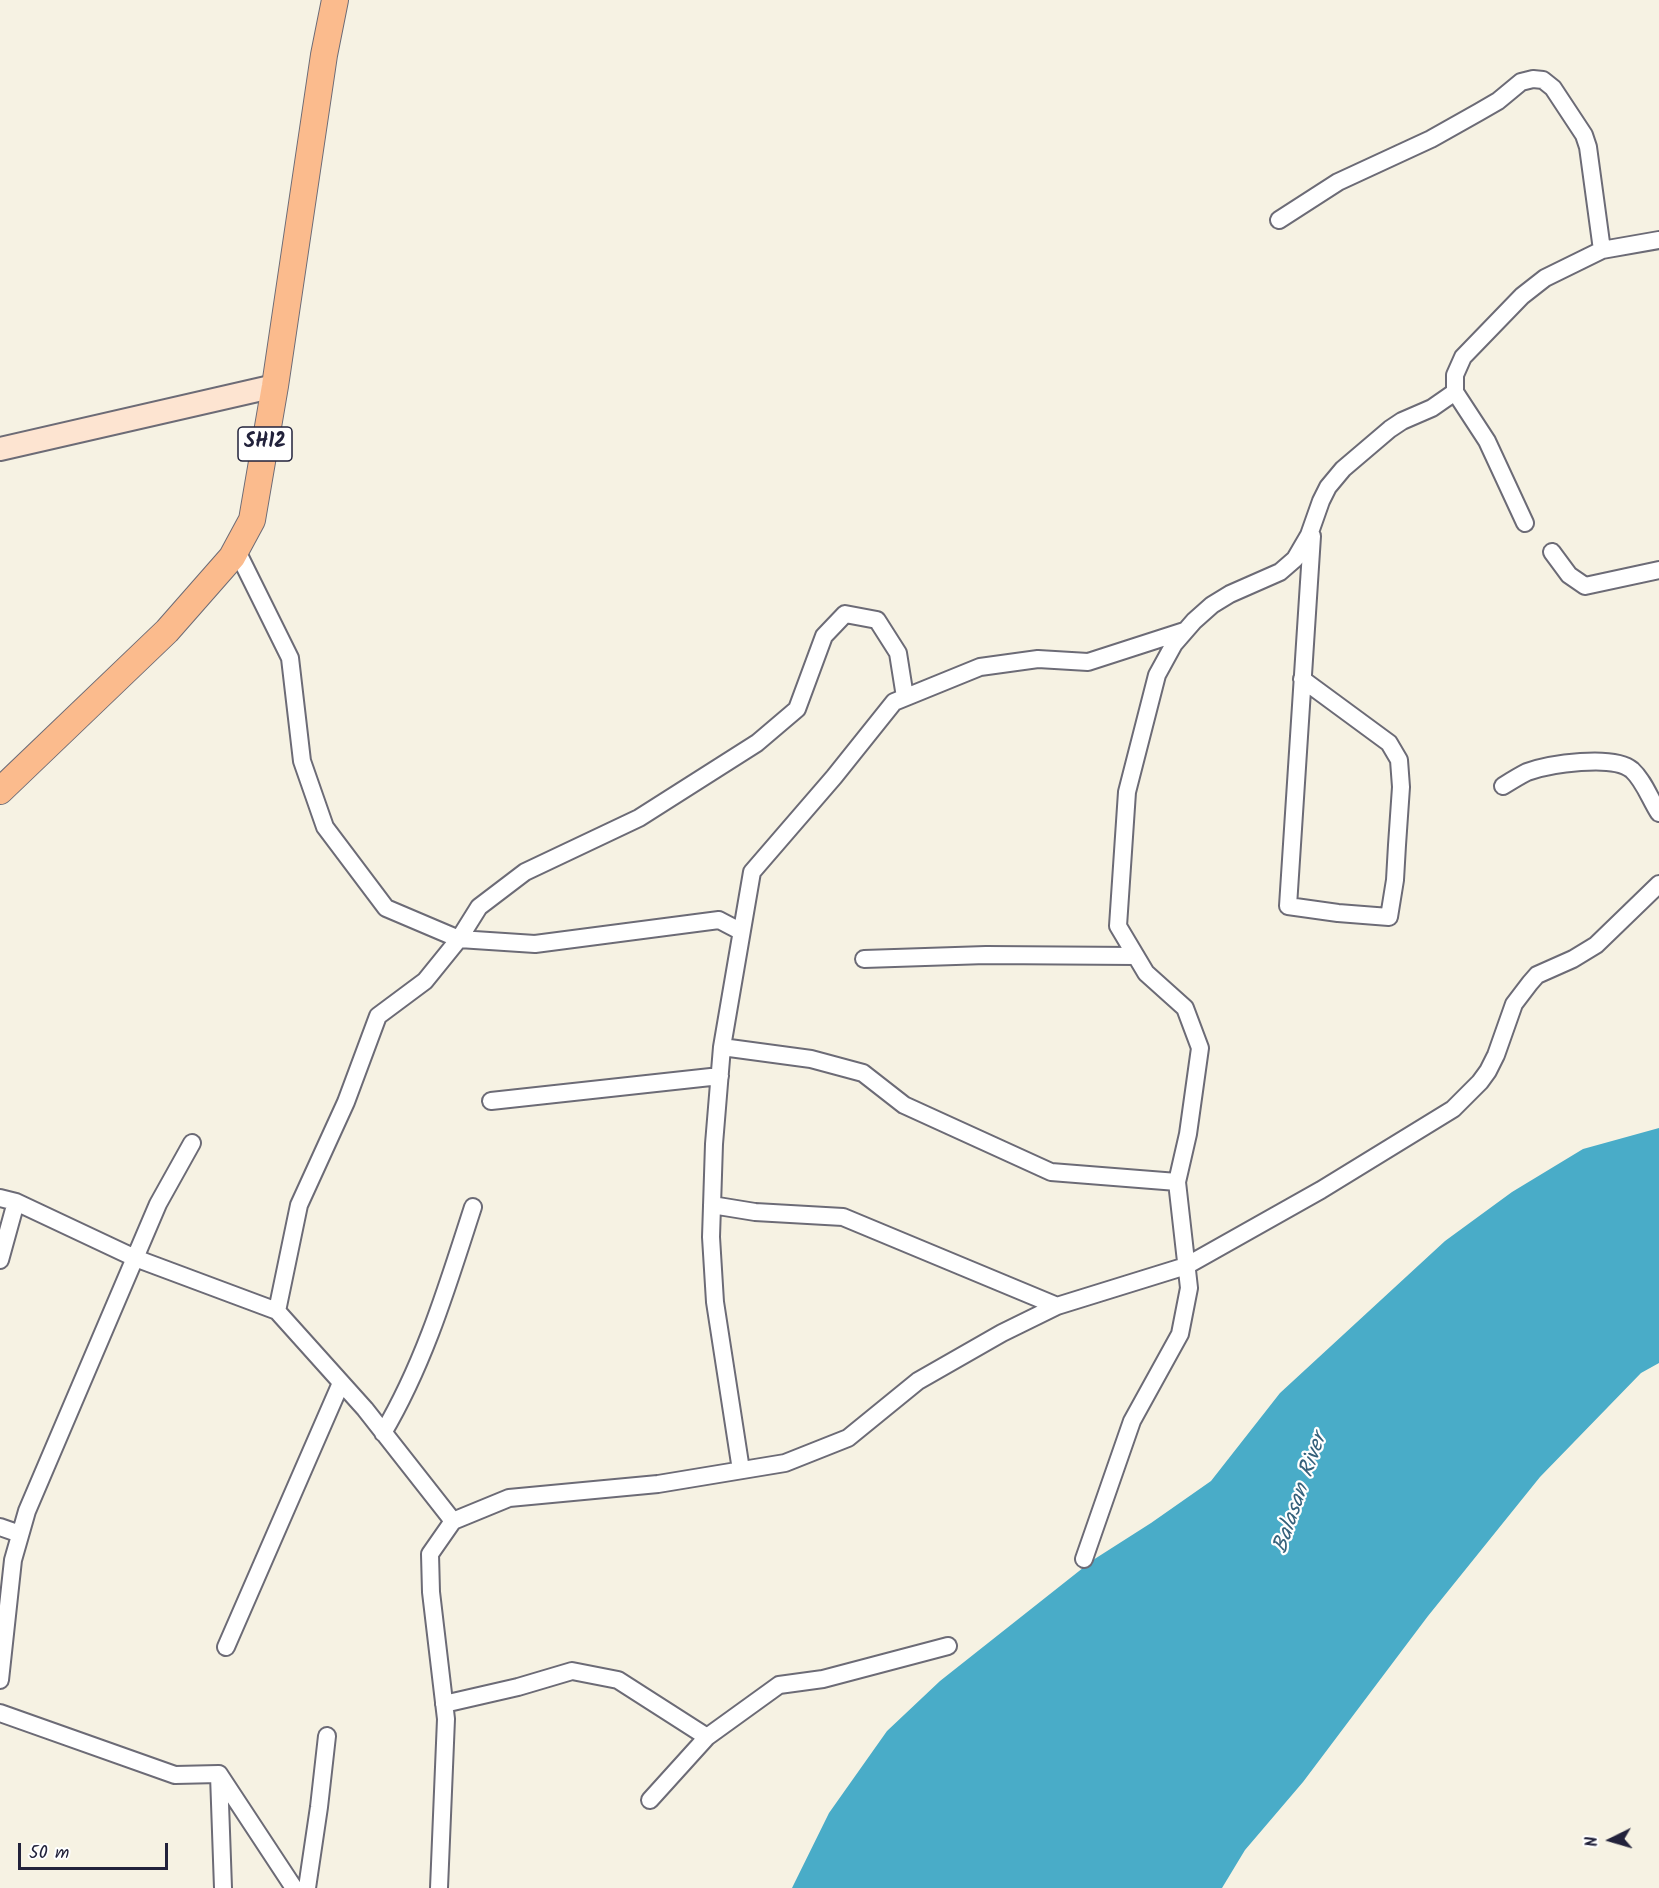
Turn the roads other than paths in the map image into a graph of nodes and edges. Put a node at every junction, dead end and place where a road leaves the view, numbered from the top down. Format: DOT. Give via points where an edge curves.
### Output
graph roads {
  1 [pos="335,0"];
  2 [pos="1279,220"];
  3 [pos="1659,240"];
  4 [pos="1602,250"];
  5 [pos="275,386"];
  6 [pos="1455,392"];
  7 [pos="0,449"];
  8 [pos="1525,523"];
  9 [pos="1313,526"];
  10 [pos="236,549"];
  11 [pos="1552,552"];
  12 [pos="1659,570"];
  13 [pos="1185,631"];
  14 [pos="1302,679"];
  15 [pos="905,697"];
  16 [pos="1503,786"];
  17 [pos="0,791"];
  18 [pos="1659,813"];
  19 [pos="1659,884"];
  20 [pos="740,931"];
  21 [pos="459,939"];
  22 [pos="1136,956"];
  23 [pos="864,959"];
  24 [pos="722,1047"];
  25 [pos="720,1076"];
  26 [pos="491,1101"];
  27 [pos="192,1143"];
  28 [pos="1177,1182"];
  29 [pos="8,1200"];
  30 [pos="712,1205"];
  31 [pos="474,1207"];
  32 [pos="135,1258"];
  33 [pos="0,1260"];
  34 [pos="1186,1266"];
  35 [pos="1057,1306"];
  36 [pos="277,1311"];
  37 [pos="341,1383"];
  38 [pos="383,1433"];
  39 [pos="741,1470"];
  40 [pos="453,1521"];
  41 [pos="0,1527"];
  42 [pos="20,1534"];
  43 [pos="1084,1559"];
  44 [pos="948,1646"];
  45 [pos="226,1647"];
  46 [pos="0,1680"];
  47 [pos="444,1704"];
  48 [pos="0,1713"];
  49 [pos="327,1736"];
  50 [pos="707,1737"];
  51 [pos="219,1774"];
  52 [pos="651,1800"];
  53 [pos="223,1888"];
  54 [pos="294,1888"];
  55 [pos="307,1888"];
  56 [pos="439,1888"];
  1 -- 5 [label="main road, SH12"];
  2 -- 4 [label="street" via="1329,187 1479,112 1521,82 1537,79 1548,82 1586,141"];
  3 -- 4 [label="street"];
  4 -- 6 [label="street" via="1545,278 1522,296 1463,357 1455,375"];
  5 -- 7 [label="street"];
  5 -- 10 [label="main road, SH12" via="252,519"];
  6 -- 8 [label="street" via="1487,441"];
  6 -- 9 [label="street" via="1402,421 1356,457 1329,487"];
  9 -- 13 [label="street" via="1302,549 1280,572 1218,601"];
  9 -- 14 [label="street"];
  10 -- 17 [label="main road, SH12" via="167,631"];
  10 -- 21 [label="street" via="290,657 302,761 326,827 386,908"];
  11 -- 12 [label="street" via="1569,575 1585,586"];
  13 -- 15 [label="street" via="1088,662 1038,659 980,667"];
  13 -- 22 [label="street" via="1157,675 1127,792 1118,926"];
  14 -- 14 [label="street" via="1389,743 1399,760 1401,787 1389,916 1288,906"];
  15 -- 20 [label="street" via="894,702 752,872"];
  15 -- 21 [label="street" via="898,653 877,620 846,614 824,636 797,709 757,743 639,818 525,872 479,907"];
  16 -- 18 [label="street" via="1546,767 1614,763 1630,769 1640,779"];
  19 -- 34 [label="street" via="1596,945 1530,982 1514,1004 1488,1071 1453,1109"];
  20 -- 21 [label="street" via="719,920 535,944"];
  20 -- 24 [label="street"];
  21 -- 36 [label="street" via="425,981 378,1016 346,1102 299,1205"];
  22 -- 23 [label="street"];
  22 -- 28 [label="street" via="1146,973 1185,1008 1200,1048"];
  24 -- 25 [label="street"];
  24 -- 28 [label="street" via="811,1059 863,1073 904,1105 1051,1172"];
  25 -- 26 [label="street"];
  25 -- 30 [label="street"];
  27 -- 32 [label="street" via="158,1204"];
  28 -- 34 [label="street"];
  29 -- 32 [label="street"];
  29 -- 33 [label="street"];
  30 -- 35 [label="street" via="755,1212 843,1217"];
  30 -- 39 [label="street" via="715,1302"];
  31 -- 38 [label="street" via="434,1326 403,1399"];
  32 -- 36 [label="street"];
  32 -- 42 [label="street"];
  34 -- 35 [label="street"];
  34 -- 43 [label="street" via="1189,1288 1180,1334 1132,1421"];
  35 -- 39 [label="street" via="918,1381 848,1438 785,1463"];
  36 -- 37 [label="street"];
  37 -- 38 [label="street"];
  37 -- 45 [label="street"];
  38 -- 40 [label="street"];
  39 -- 40 [label="street" via="658,1484 509,1498"];
  40 -- 47 [label="street" via="430,1554"];
  41 -- 42 [label="street"];
  42 -- 46 [label="street" via="13,1560"];
  44 -- 50 [label="street" via="823,1679 779,1685"];
  47 -- 50 [label="street" via="572,1671 618,1680"];
  47 -- 56 [label="street"];
  48 -- 51 [label="street" via="176,1775"];
  49 -- 55 [label="street"];
  50 -- 52 [label="street"];
  51 -- 53 [label="street"];
  51 -- 54 [label="street"];
}
